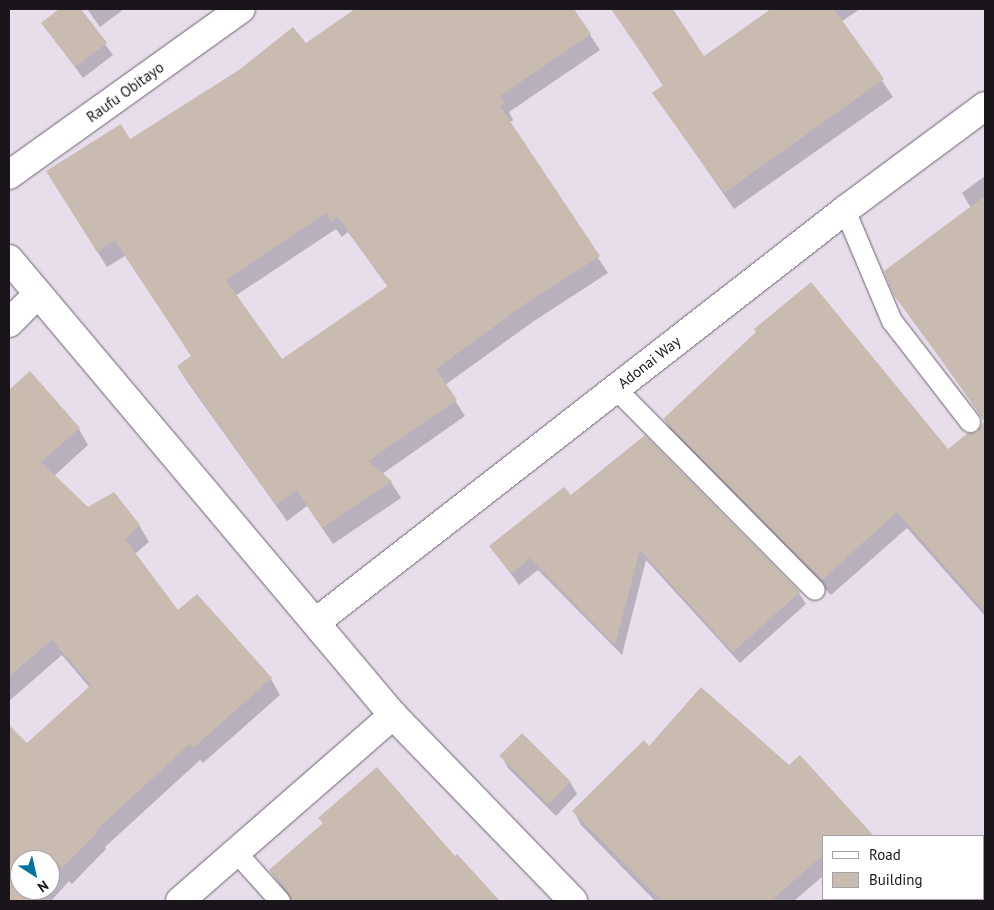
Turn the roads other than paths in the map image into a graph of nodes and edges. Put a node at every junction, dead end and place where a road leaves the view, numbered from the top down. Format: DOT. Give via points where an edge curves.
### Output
graph roads {
  1 [pos="241,9"];
  2 [pos="985,106"];
  3 [pos="9,175"];
  4 [pos="845,210"];
  5 [pos="9,259"];
  6 [pos="37,295"];
  7 [pos="9,323"];
  8 [pos="615,388"];
  9 [pos="970,422"];
  10 [pos="815,590"];
  11 [pos="316,622"];
  12 [pos="393,715"];
  13 [pos="236,852"];
  14 [pos="180,901"];
  15 [pos="280,901"];
  16 [pos="573,901"];
  1 -- 3 [label="street, Raufu Obitayo"];
  2 -- 4 [label="street, Adonai Way"];
  4 -- 8 [label="street, Adonai Way"];
  4 -- 9 [label="lane" via="892,321"];
  5 -- 6 [label="street"];
  6 -- 7 [label="street"];
  6 -- 11 [label="street"];
  8 -- 10 [label="lane"];
  8 -- 11 [label="street, Adonai Way"];
  11 -- 12 [label="street"];
  12 -- 13 [label="street"];
  12 -- 16 [label="street"];
  13 -- 14 [label="street"];
  13 -- 15 [label="lane"];
}
